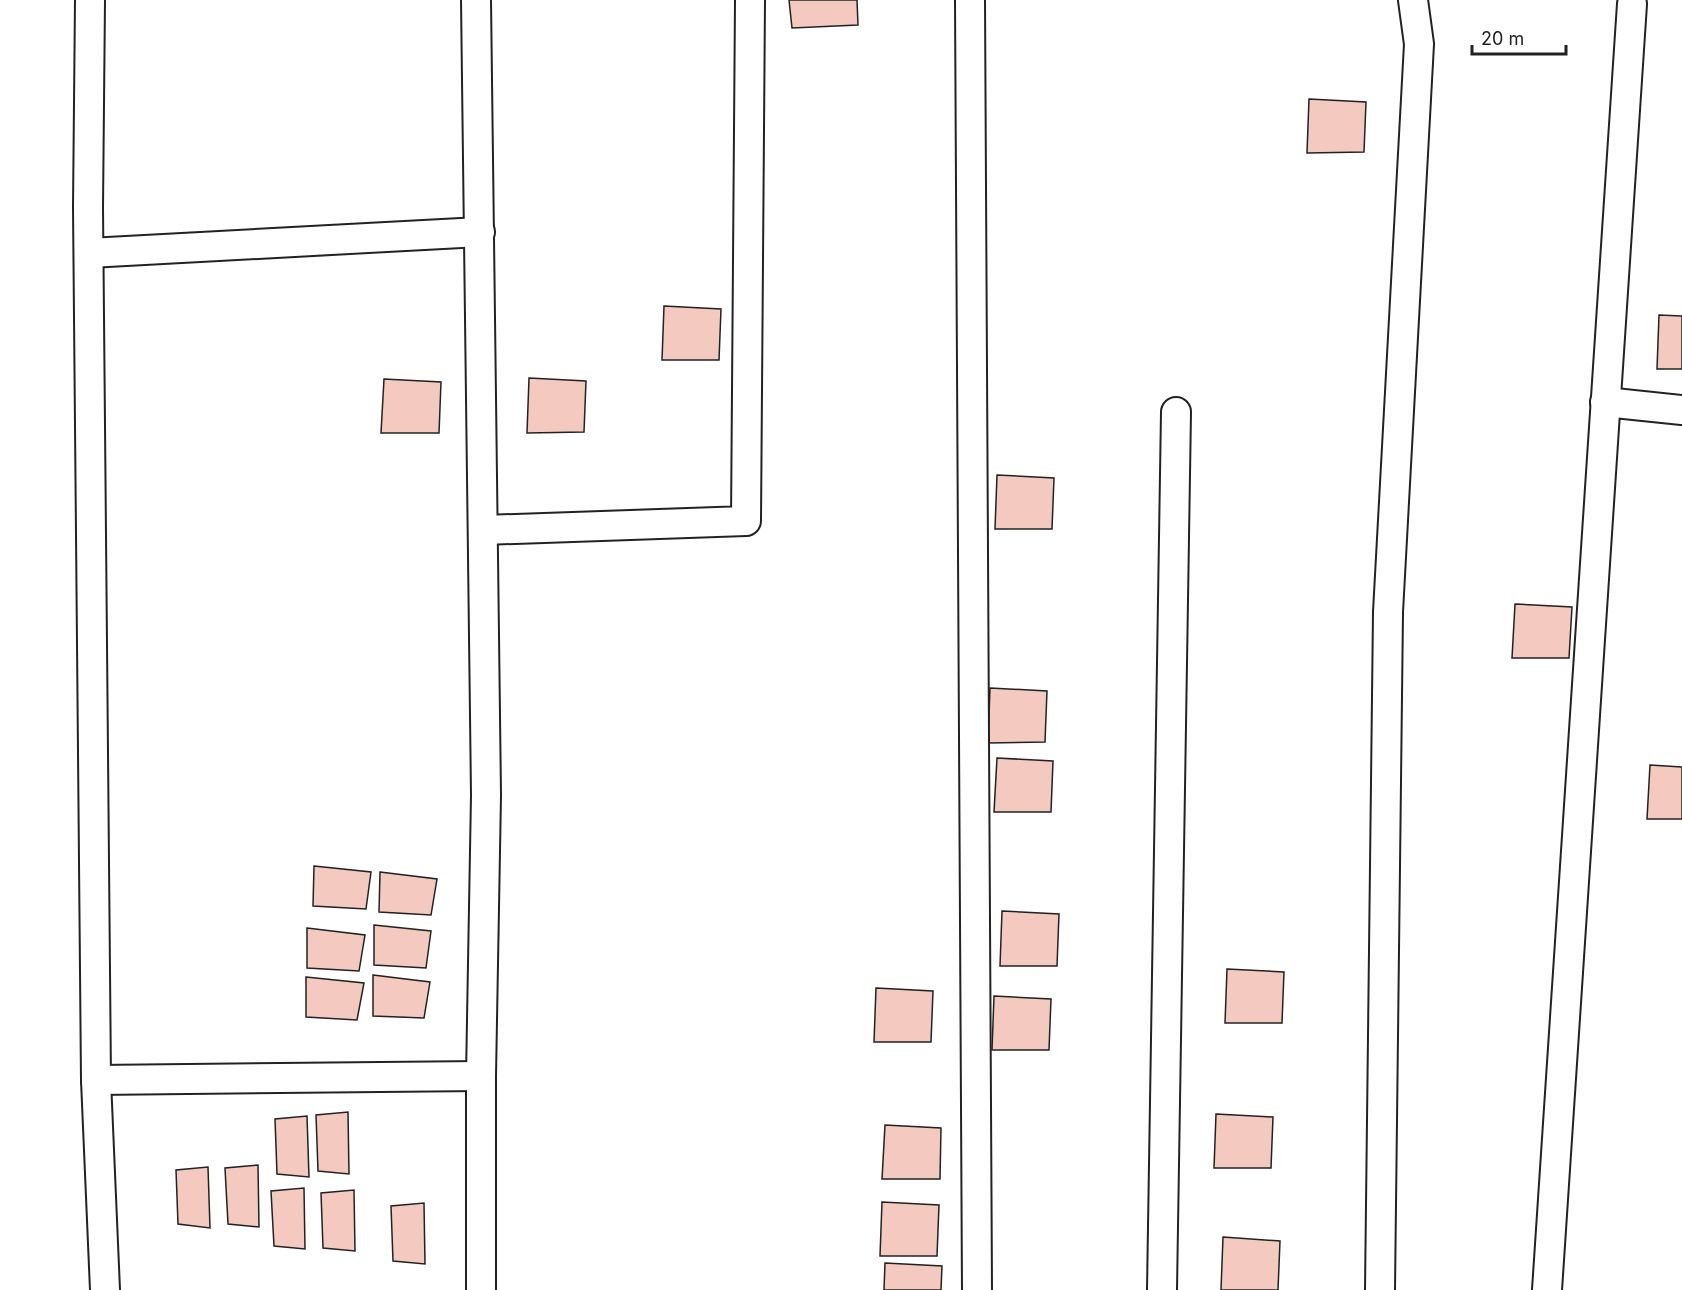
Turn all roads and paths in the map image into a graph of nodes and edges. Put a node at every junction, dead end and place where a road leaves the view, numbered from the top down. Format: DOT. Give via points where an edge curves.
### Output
graph roads {
  1 [pos="90,0"];
  2 [pos="476,0"];
  3 [pos="750,0"];
  4 [pos="970,0"];
  5 [pos="1413,0"];
  6 [pos="1632,4"];
  7 [pos="480,232"];
  8 [pos="89,253"];
  9 [pos="1605,402"];
  10 [pos="1682,410"];
  11 [pos="1176,412"];
  12 [pos="484,530"];
  13 [pos="481,1076"];
  14 [pos="96,1080"];
  15 [pos="105,1290"];
  16 [pos="481,1290"];
  17 [pos="977,1290"];
  18 [pos="1162,1290"];
  19 [pos="1380,1290"];
  20 [pos="1547,1290"];
  1 -- 8 [label="street"];
  2 -- 7 [label="street"];
  3 -- 12 [label="street" via="746,521"];
  4 -- 17 [label="street"];
  5 -- 19 [label="street" via="1419,44 1388,612"];
  6 -- 9 [label="street"];
  7 -- 8 [label="street"];
  7 -- 12 [label="street"];
  8 -- 14 [label="street"];
  9 -- 10 [label="street"];
  9 -- 20 [label="street"];
  11 -- 18 [label="street"];
  12 -- 13 [label="street" via="486,795"];
  13 -- 14 [label="street"];
  13 -- 16 [label="street"];
  14 -- 15 [label="street"];
}
